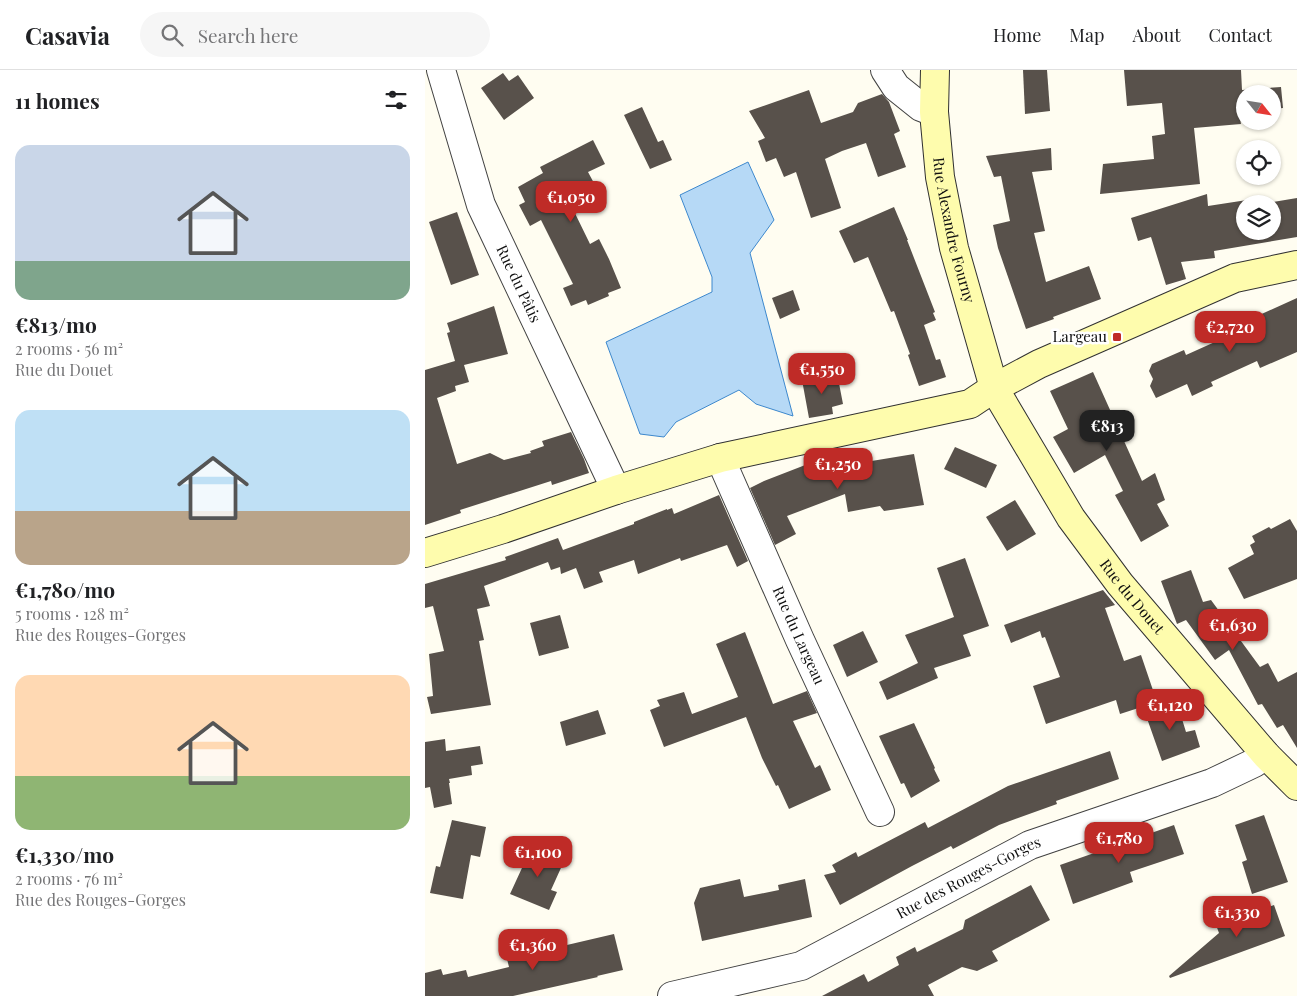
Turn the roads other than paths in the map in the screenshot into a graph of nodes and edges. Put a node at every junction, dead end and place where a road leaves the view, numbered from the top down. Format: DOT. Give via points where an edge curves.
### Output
graph roads {
  1 [pos="441,70"];
  2 [pos="885,70"];
  3 [pos="935,70"];
  4 [pos="934,112"];
  5 [pos="1297,265"];
  6 [pos="994,388"];
  7 [pos="720,458"];
  8 [pos="616,490"];
  9 [pos="425,553"];
  10 [pos="1266,755"];
  11 [pos="1297,786"];
  12 [pos="879,812"];
  13 [pos="672,996"];
  1 -- 8 [label="street, Rue du Pâtis" via="481,205"];
  2 -- 4 [label="street" via="896,87 921,107"];
  3 -- 4 [label="street, Rue Alexandre Fourny"];
  4 -- 6 [label="street, Rue Alexandre Fourny" via="940,177 954,248"];
  5 -- 6 [label="street" via="1235,278 1039,364"];
  6 -- 7 [label="street" via="970,404"];
  6 -- 10 [label="street, Rue du Douet" via="1071,518 1120,584"];
  7 -- 8 [label="street"];
  7 -- 12 [label="street, Rue du Largeau"];
  8 -- 9 [label="street"];
  10 -- 11 [label="street, Rue du Douet"];
  10 -- 13 [label="street, Rue des Rouges-Gorges" via="1212,783 1030,846 801,966"];
}
